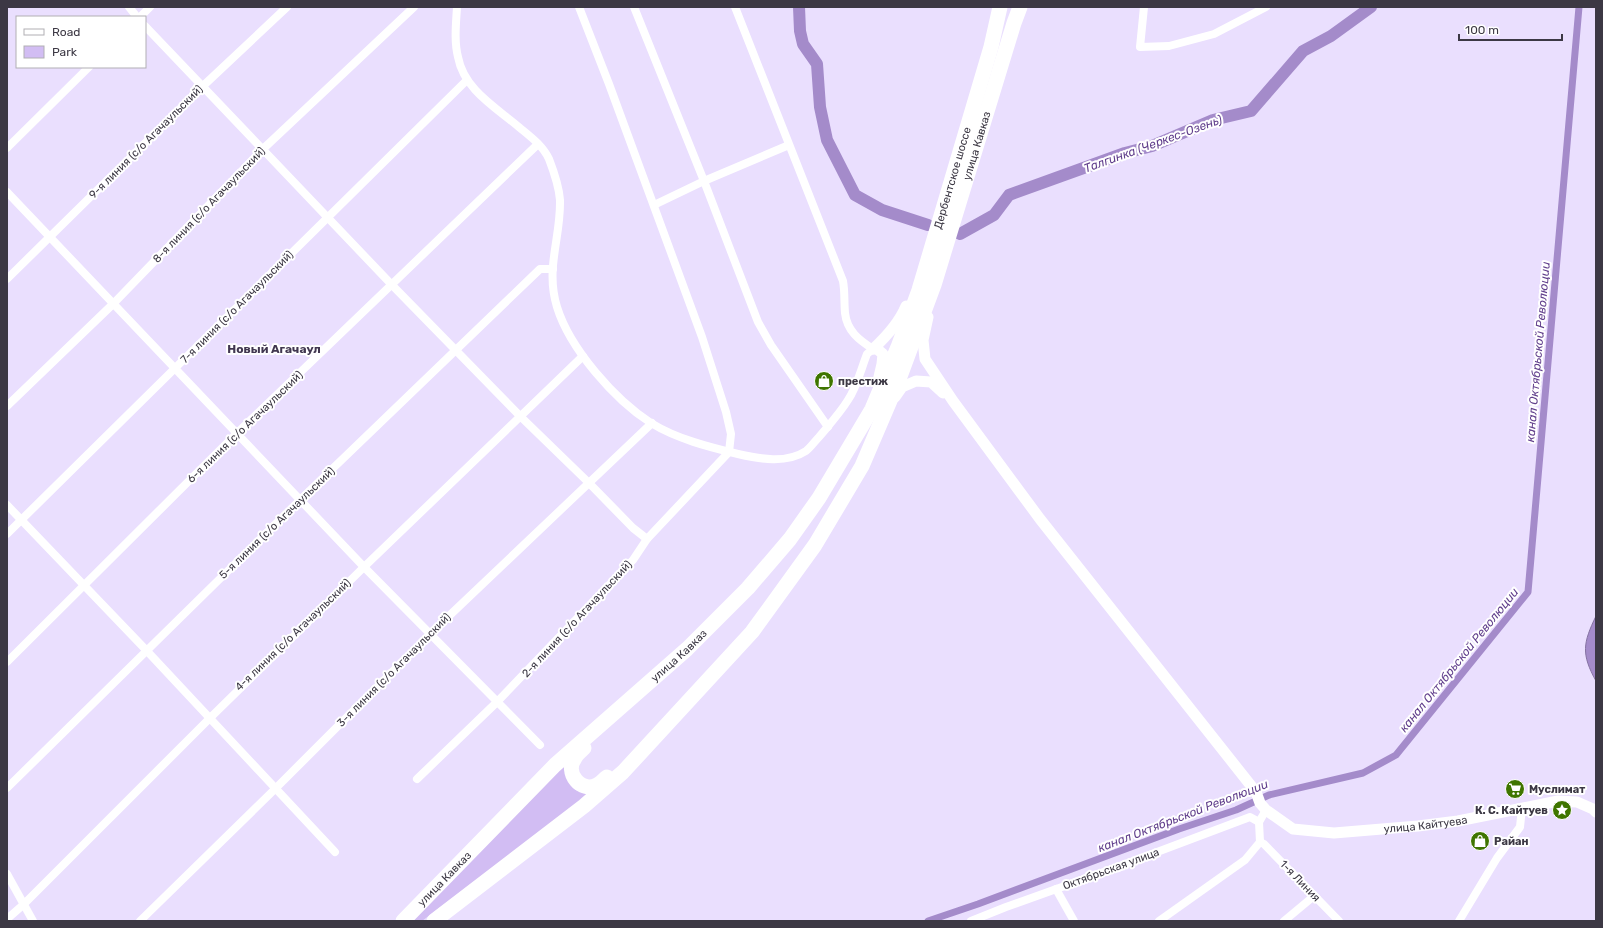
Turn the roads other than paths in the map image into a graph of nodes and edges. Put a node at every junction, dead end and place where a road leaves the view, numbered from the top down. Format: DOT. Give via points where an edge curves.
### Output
graph roads {
  1 [pos="129,7"];
  2 [pos="150,7"];
  3 [pos="287,7"];
  4 [pos="414,7"];
  5 [pos="457,7"];
  6 [pos="578,7"];
  7 [pos="634,7"];
  8 [pos="736,7"];
  9 [pos="1000,7"];
  10 [pos="1020,7"];
  11 [pos="1144,7"];
  12 [pos="1266,7"];
  13 [pos="137,16"];
  14 [pos="139,16"];
  15 [pos="146,27"];
  16 [pos="88,68"];
  17 [pos="467,80"];
  18 [pos="203,86"];
  19 [pos="538,144"];
  20 [pos="789,145"];
  21 [pos="7,148"];
  22 [pos="263,149"];
  23 [pos="704,181"];
  24 [pos="7,192"];
  25 [pos="654,205"];
  26 [pos="327,218"];
  27 [pos="50,237"];
  28 [pos="928,259"];
  29 [pos="553,269"];
  30 [pos="7,279"];
  31 [pos="934,285"];
  32 [pos="392,286"];
  33 [pos="113,304"];
  34 [pos="898,347"];
  35 [pos="873,349"];
  36 [pos="457,350"];
  37 [pos="583,356"];
  38 [pos="174,368"];
  39 [pos="953,401"];
  40 [pos="7,406"];
  41 [pos="878,412"];
  42 [pos="521,417"];
  43 [pos="652,423"];
  44 [pos="828,427"];
  45 [pos="238,433"];
  46 [pos="729,452"];
  47 [pos="590,483"];
  48 [pos="300,500"];
  49 [pos="7,504"];
  50 [pos="22,520"];
  51 [pos="7,534"];
  52 [pos="647,539"];
  53 [pos="364,567"];
  54 [pos="84,585"];
  55 [pos="430,634"];
  56 [pos="147,651"];
  57 [pos="7,662"];
  58 [pos="640,690"];
  59 [pos="497,702"];
  60 [pos="210,718"];
  61 [pos="666,727"];
  62 [pos="540,745"];
  63 [pos="417,778"];
  64 [pos="7,788"];
  65 [pos="276,788"];
  66 [pos="1260,802"];
  67 [pos="1522,808"];
  68 [pos="1596,812"];
  69 [pos="1259,822"];
  70 [pos="1260,842"];
  71 [pos="335,852"];
  72 [pos="7,874"];
  73 [pos="1056,889"];
  74 [pos="1314,896"];
  75 [pos="23,905"];
  76 [pos="7,919"];
  77 [pos="33,921"];
  78 [pos="140,921"];
  79 [pos="403,921"];
  80 [pos="434,921"];
  81 [pos="971,921"];
  82 [pos="1074,921"];
  83 [pos="1159,921"];
  84 [pos="1284,921"];
  85 [pos="1339,921"];
  86 [pos="1459,921"];
  1 -- 13 [label="street"];
  2 -- 14 [label="street"];
  3 -- 18 [label="street, 9-я линия (с/о Агачаульский)"];
  4 -- 22 [label="street, 8-я линия (с/о Агачаульский)"];
  5 -- 17 [label="street" via="458,58"];
  6 -- 25 [label="street"];
  7 -- 23 [label="street"];
  8 -- 20 [label="street"];
  9 -- 28 [label="highway, Дербентское шоссе" via="991,47"];
  10 -- 31 [label="highway, улица Кавказ"];
  11 -- 12 [label="street" via="1140,46 1170,46 1214,34"];
  15 -- 18 [label="street"];
  16 -- 21 [label="street"];
  17 -- 19 [label="street" via="480,95"];
  17 -- 26 [label="street, 7-я линия (с/о Агачаульский)"];
  18 -- 22 [label="street"];
  18 -- 27 [label="street, 9-я линия (с/о Агачаульский)"];
  19 -- 29 [label="street" via="548,157 556,178 560,200"];
  19 -- 32 [label="street, 6-я линия (с/о Агачаульский)"];
  20 -- 23 [label="street"];
  20 -- 35 [label="street" via="843,281 847,322 859,340"];
  22 -- 26 [label="street"];
  22 -- 33 [label="street, 8-я линия (с/о Агачаульский)"];
  23 -- 25 [label="street"];
  23 -- 44 [label="street" via="758,322"];
  24 -- 27 [label="street"];
  25 -- 46 [label="street" via="702,336 726,412 731,434"];
  26 -- 32 [label="street"];
  26 -- 38 [label="street, 7-я линия (с/о Агачаульский)"];
  27 -- 30 [label="street, 9-я линия (с/о Агачаульский)"];
  27 -- 33 [label="street"];
  28 -- 34 [label="highway, Дербентское шоссе"];
  28 -- 35 [label="main road" via="897,324"];
  29 -- 36 [label="street, 5-я линия (с/о Агачаульский)" via="540,269"];
  29 -- 37 [label="street" via="552,285 558,308 568,333"];
  31 -- 39 [label="main road" via="923,340 925,359"];
  31 -- 41 [label="highway, улица Кавказ" via="898,382"];
  32 -- 36 [label="street"];
  32 -- 45 [label="street, 6-я линия (с/о Агачаульский)"];
  33 -- 38 [label="street"];
  33 -- 40 [label="street, 8-я линия (с/о Агачаульский)"];
  34 -- 41 [label="highway, улица Кавказ"];
  35 -- 41 [label="main road" via="883,354 876,386"];
  35 -- 44 [label="street" via="867,354 849,399"];
  36 -- 42 [label="street"];
  36 -- 48 [label="street, 5-я линия (с/о Агачаульский)"];
  37 -- 42 [label="street, 4-я линия (с/о Агачаульский)"];
  37 -- 43 [label="street" via="625,403"];
  38 -- 45 [label="street"];
  38 -- 50 [label="street, 7-я линия (с/о Агачаульский)"];
  39 -- 41 [label="main road" via="931,382 916,381 902,388"];
  39 -- 66 [label="main road, улица Кайтуева" via="1044,525"];
  41 -- 58 [label="highway, улица Кавказ" via="790,539 748,588 687,649"];
  41 -- 61 [label="highway" via="862,466 815,545 752,632"];
  42 -- 47 [label="street"];
  42 -- 53 [label="street, 4-я линия (с/о Агачаульский)"];
  43 -- 46 [label="street" via="680,437"];
  43 -- 47 [label="street, 3-я линия (с/о Агачаульский)"];
  44 -- 46 [label="street" via="807,450 791,458 774,460"];
  45 -- 48 [label="street"];
  45 -- 54 [label="street, 6-я линия (с/о Агачаульский)"];
  46 -- 52 [label="street, 2-я линия (с/о Агачаульский)"];
  47 -- 52 [label="street"];
  47 -- 55 [label="street, 3-я линия (с/о Агачаульский)"];
  48 -- 53 [label="street"];
  48 -- 56 [label="street, 5-я линия (с/о Агачаульский)"];
  49 -- 50 [label="street"];
  50 -- 51 [label="street, 7-я линия (с/о Агачаульский)"];
  50 -- 54 [label="street"];
  52 -- 59 [label="street, 2-я линия (с/о Агачаульский)" via="633,560"];
  53 -- 55 [label="street"];
  53 -- 60 [label="street, 4-я линия (с/о Агачаульский)"];
  54 -- 56 [label="street"];
  54 -- 57 [label="street, 6-я линия (с/о Агачаульский)"];
  55 -- 59 [label="street"];
  55 -- 65 [label="street, 3-я линия (с/о Агачаульский)"];
  56 -- 60 [label="street"];
  56 -- 64 [label="street, 5-я линия (с/о Агачаульский)"];
  58 -- 61 [label="highway" via="574,758 571,767 576,781 586,786 598,785"];
  58 -- 79 [label="highway, улица Кавказ" via="555,765"];
  59 -- 62 [label="street"];
  59 -- 63 [label="street, 2-я линия (с/о Агачаульский)"];
  60 -- 65 [label="street"];
  60 -- 75 [label="street, 4-я линия (с/о Агачаульский)"];
  61 -- 80 [label="highway" via="623,772 584,806"];
  65 -- 71 [label="street"];
  65 -- 78 [label="street, 3-я линия (с/о Агачаульский)"];
  66 -- 67 [label="main road, улица Кайтуева" via="1293,829 1334,833 1458,821"];
  66 -- 69 [label="street"];
  67 -- 68 [label="main road, улица Кайтуева" via="1558,800 1577,802"];
  67 -- 86 [label="street" via="1520,827 1493,864"];
  69 -- 70 [label="street"];
  69 -- 73 [label="street, Октябрьская улица" via="1250,817"];
  70 -- 74 [label="street, 1-я Линия"];
  70 -- 83 [label="street" via="1245,860"];
  72 -- 75 [label="street"];
  73 -- 81 [label="street, Октябрьская улица"];
  73 -- 82 [label="street"];
  74 -- 84 [label="street"];
  74 -- 85 [label="street, 1-я Линия"];
  75 -- 76 [label="street, 4-я линия (с/о Агачаульский)"];
  75 -- 77 [label="street"];
}
